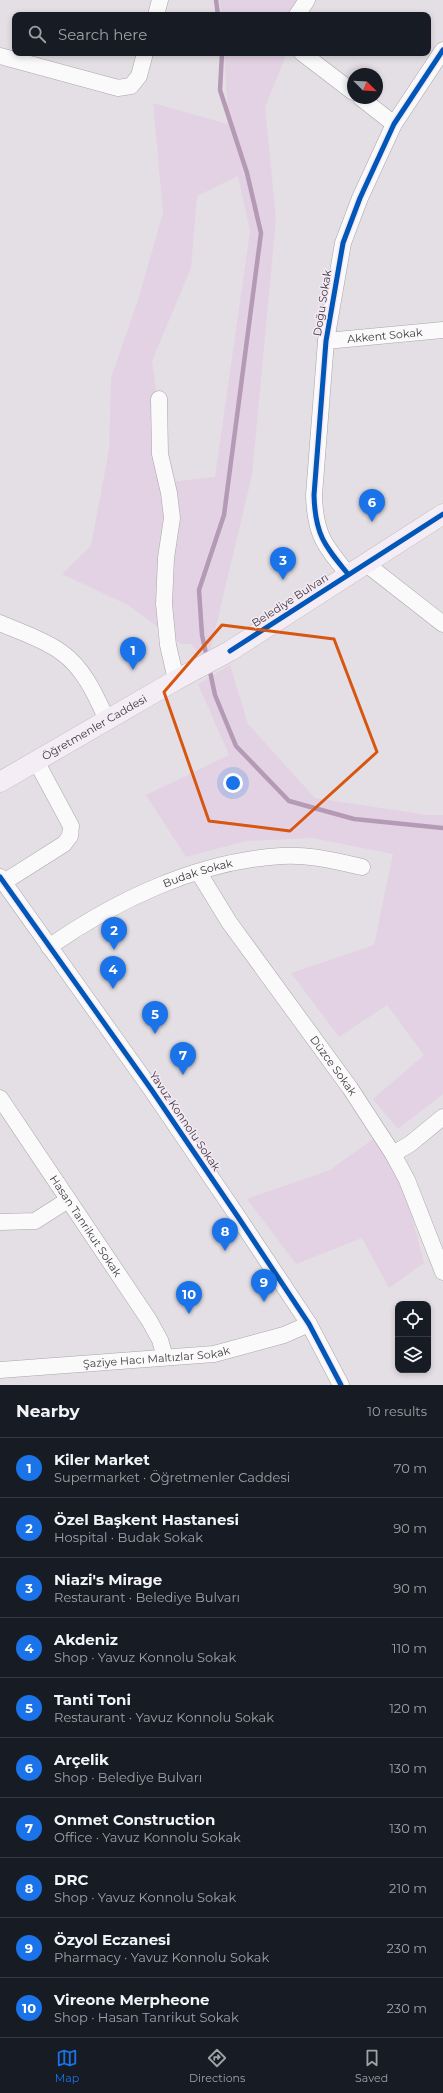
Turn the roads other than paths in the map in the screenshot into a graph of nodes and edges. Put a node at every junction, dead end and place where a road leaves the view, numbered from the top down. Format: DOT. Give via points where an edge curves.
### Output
graph roads {
  1 [pos="160,0"];
  2 [pos="307,0"];
  3 [pos="157,12"];
  4 [pos="299,12"];
  5 [pos="443,50"];
  6 [pos="0,56"];
  7 [pos="144,56"];
  8 [pos="306,56"];
  9 [pos="347,87"];
  10 [pos="369,104"];
  11 [pos="394,124"];
  12 [pos="443,330"];
  13 [pos="326,341"];
  14 [pos="159,399"];
  15 [pos="443,514"];
  16 [pos="365,563"];
  17 [pos="348,574"];
  18 [pos="0,623"];
  19 [pos="443,624"];
  20 [pos="182,676"];
  21 [pos="107,720"];
  22 [pos="36,761"];
  23 [pos="0,782"];
  24 [pos="362,867"];
  25 [pos="199,873"];
  26 [pos="2,879"];
  27 [pos="49,947"];
  28 [pos="0,1098"];
  29 [pos="443,1117"];
  30 [pos="393,1154"];
  31 [pos="68,1200"];
  32 [pos="0,1222"];
  33 [pos="443,1272"];
  34 [pos="309,1324"];
  35 [pos="165,1357"];
  36 [pos="0,1370"];
  37 [pos="340,1385"];
  1 -- 3 [label="street"];
  2 -- 4 [label="street"];
  5 -- 11 [label="street, Doğu Sokak"];
  6 -- 7 [label="street" via="118,88 131,86 139,76"];
  8 -- 9 [label="street"];
  10 -- 11 [label="street"];
  11 -- 13 [label="street, Doğu Sokak" via="360,198 343,243"];
  12 -- 13 [label="street, Akkent Sokak"];
  13 -- 17 [label="street, Doğu Sokak" via="314,484 315,512 326,547"];
  14 -- 20 [label="street" via="160,454 172,518 166,558 164,604 168,645"];
  15 -- 16 [label="main road, Belediye Bulvarı"];
  16 -- 17 [label="main road, Belediye Bulvarı"];
  16 -- 19 [label="street"];
  17 -- 20 [label="main road, Belediye Bulvarı" via="230,651"];
  18 -- 21 [label="street" via="54,648 69,658 97,696"];
  20 -- 21 [label="main road, Öğretmenler Caddesi"];
  21 -- 22 [label="main road, Öğretmenler Caddesi"];
  22 -- 23 [label="main road, Öğretmenler Caddesi"];
  22 -- 26 [label="street" via="71,826 70,836 64,844"];
  24 -- 25 [label="street, Budak Sokak" via="326,859 282,856 244,860"];
  25 -- 27 [label="street, Budak Sokak" via="171,881 115,906"];
  25 -- 30 [label="street, Düzce Sokak" via="229,922 350,1088"];
  26 -- 27 [label="street, Yavuz Konnolu Sokak"];
  27 -- 34 [label="street, Yavuz Konnolu Sokak" via="151,1089"];
  28 -- 31 [label="street, Hasan Tanrikut Sokak"];
  29 -- 30 [label="street" via="410,1144"];
  30 -- 33 [label="street, Düzce Sokak" via="407,1180"];
  31 -- 32 [label="street" via="35,1221"];
  31 -- 35 [label="street, Hasan Tanrikut Sokak" via="149,1320 160,1340"];
  34 -- 35 [label="street, Şaziye Hacı Maltızlar Sokak" via="284,1335 235,1349 202,1356"];
  34 -- 37 [label="street, Yavuz Konnolu Sokak"];
  35 -- 36 [label="street, Şaziye Hacı Maltızlar Sokak"];
}
